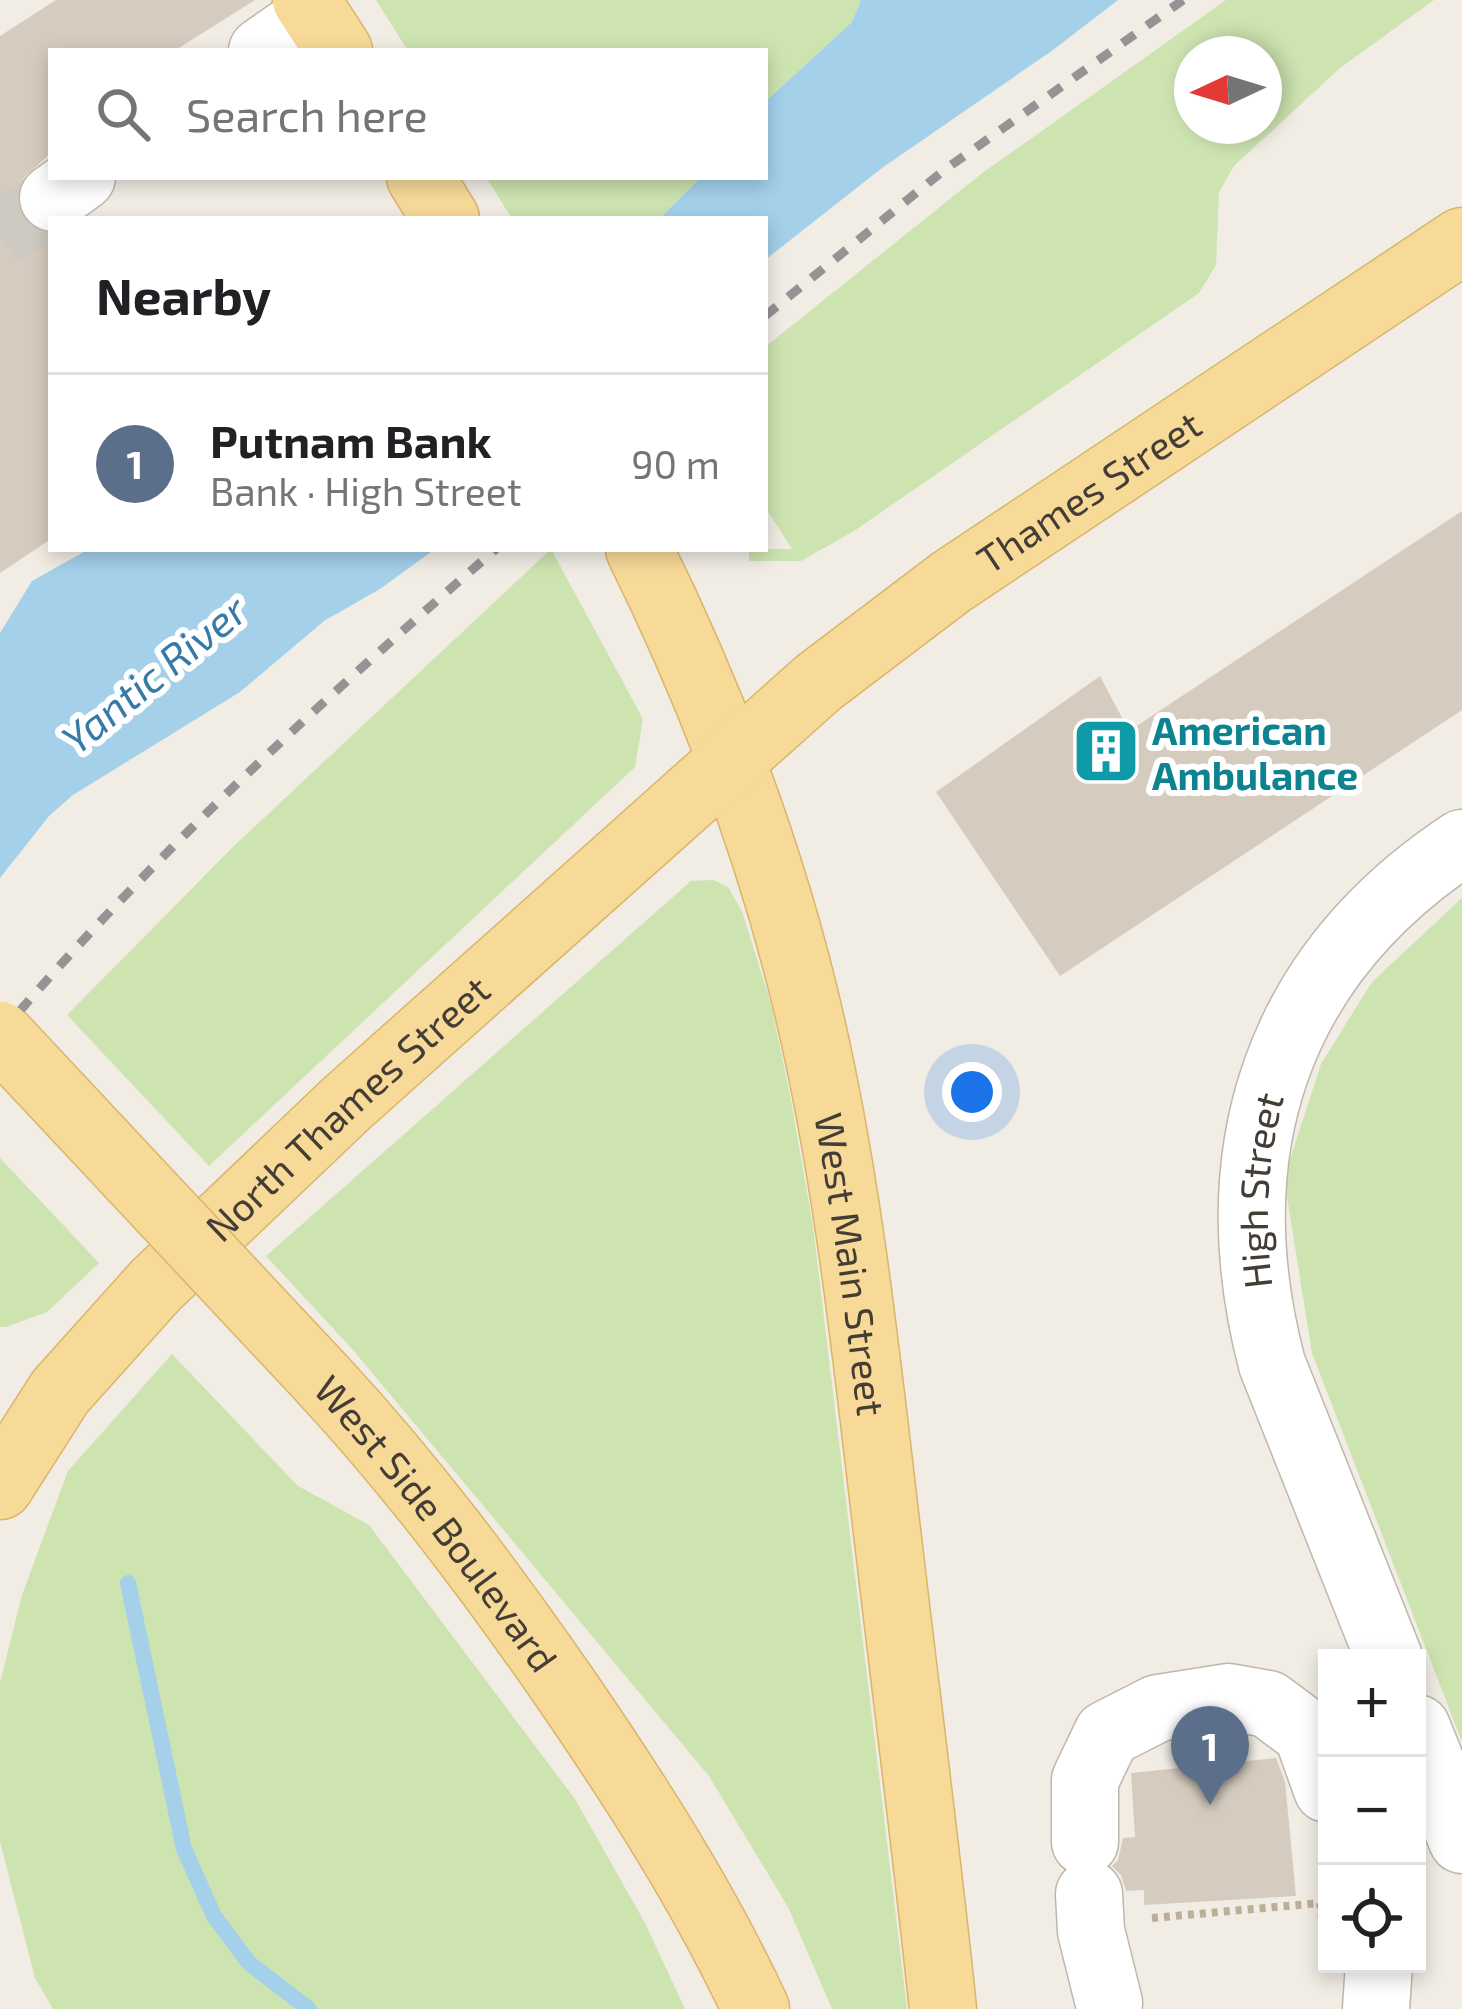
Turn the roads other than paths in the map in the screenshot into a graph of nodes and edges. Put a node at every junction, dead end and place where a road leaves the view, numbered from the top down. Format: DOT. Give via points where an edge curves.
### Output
graph roads {
  1 [pos="320,22"];
  2 [pos="268,48"];
  3 [pos="422,180"];
  4 [pos="444,216"];
  5 [pos="1462,241"];
  6 [pos="641,552"];
  7 [pos="730,760"];
  8 [pos="1462,843"];
  9 [pos="0,1035"];
  10 [pos="0,1486"];
  11 [pos="1385,1649"];
  12 [pos="1426,1750"];
  13 [pos="1318,1765"];
  14 [pos="1462,1840"];
  15 [pos="1378,1973"];
  16 [pos="1109,2003"];
  17 [pos="756,2009"];
  18 [pos="943,2009"];
  19 [pos="1376,2009"];
  1 -- 2 [label="street"];
  3 -- 4 [label="main road"];
  5 -- 7 [label="main road, Thames Street" via="933,595"];
  6 -- 7 [label="main road, West Main Street"];
  7 -- 10 [label="main road, North Thames Street" via="142,1299 60,1392"];
  7 -- 18 [label="main road, West Main Street" via="809,1014 838,1173"];
  8 -- 11 [label="street, High Street" via="1373,913 1315,989 1272,1078 1254,1171 1253,1255 1272,1364"];
  9 -- 17 [label="main road, West Side Boulevard, bridge" via="323,1380 467,1551 676,1860"];
  12 -- 14 [label="street"];
  13 -- 16 [label="street" via="1306,1733 1268,1704 1228,1697 1158,1708 1107,1734 1085,1780 1106,1885 1091,1930"];
  15 -- 19 [label="street"];
}
